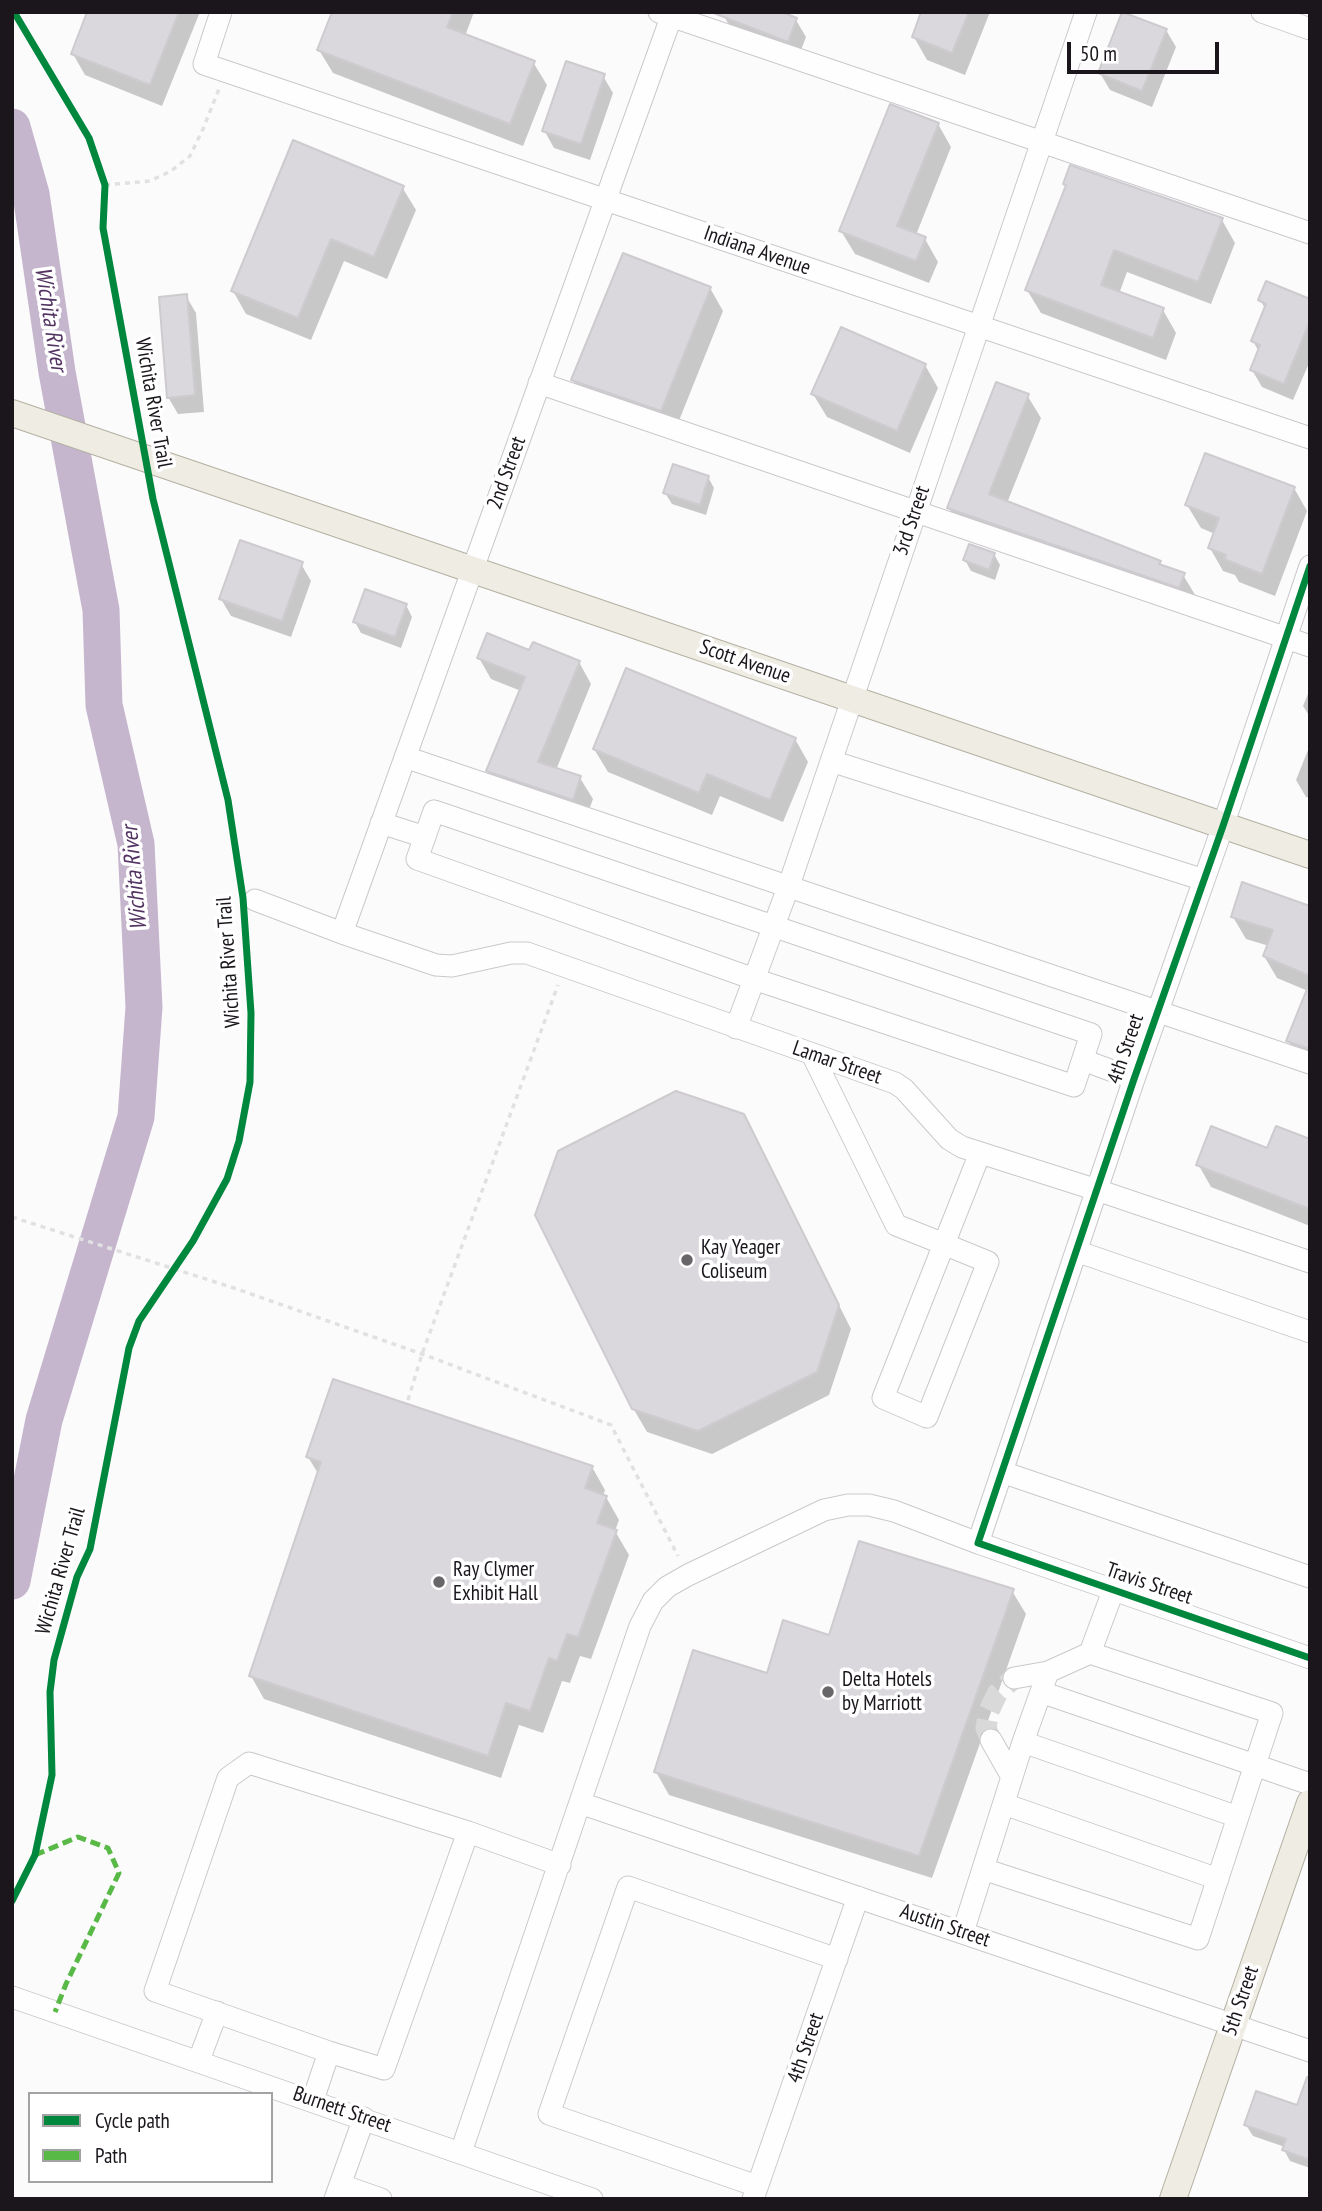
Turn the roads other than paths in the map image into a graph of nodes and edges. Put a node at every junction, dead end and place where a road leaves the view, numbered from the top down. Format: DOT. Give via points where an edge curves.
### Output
graph roads {
  1 [pos="221,12"];
  2 [pos="1086,12"];
  3 [pos="1262,12"];
  4 [pos="667,14"];
  5 [pos="1310,29"];
  6 [pos="1042,142"];
  7 [pos="606,199"];
  8 [pos="1310,233"];
  9 [pos="979,327"];
  10 [pos="540,383"];
  11 [pos="12,413"];
  12 [pos="1310,438"];
  13 [pos="916,511"];
  14 [pos="1310,566"];
  15 [pos="471,571"];
  16 [pos="1286,638"];
  17 [pos="1310,646"];
  18 [pos="851,698"];
  19 [pos="405,757"];
  20 [pos="831,761"];
  21 [pos="381,823"];
  22 [pos="1223,826"];
  23 [pos="425,837"];
  24 [pos="1310,855"];
  25 [pos="1204,880"];
  26 [pos="789,885"];
  27 [pos="255,900"];
  28 [pos="775,925"];
  29 [pos="342,933"];
  30 [pos="754,979"];
  31 [pos="1157,1012"];
  32 [pos="736,1028"];
  33 [pos="812,1054"];
  34 [pos="1083,1060"];
  35 [pos="1310,1063"];
  36 [pos="1134,1079"];
  37 [pos="980,1153"];
  38 [pos="1097,1190"];
  39 [pos="944,1244"];
  40 [pos="1076,1251"];
  41 [pos="1310,1262"];
  42 [pos="1310,1332"];
  43 [pos="1002,1472"];
  44 [pos="978,1543"];
  45 [pos="1310,1577"];
  46 [pos="1113,1591"];
  47 [pos="1090,1653"];
  48 [pos="1310,1658"];
  49 [pos="1014,1678"];
  50 [pos="1045,1682"];
  51 [pos="991,1740"];
  52 [pos="1023,1742"];
  53 [pos="1255,1764"];
  54 [pos="1012,1777"];
  55 [pos="1310,1784"];
  56 [pos="580,1803"];
  57 [pos="1310,1803"];
  58 [pos="1004,1804"];
  59 [pos="1238,1817"];
  60 [pos="468,1832"];
  61 [pos="1302,1852"];
  62 [pos="560,1865"];
  63 [pos="983,1869"];
  64 [pos="1218,1878"];
  65 [pos="858,1897"];
  66 [pos="963,1932"];
  67 [pos="837,1959"];
  68 [pos="12,1997"];
  69 [pos="216,2012"];
  70 [pos="1233,2024"];
  71 [pos="1310,2051"];
  72 [pos="329,2052"];
  73 [pos="199,2060"];
  74 [pos="313,2100"];
  75 [pos="364,2118"];
  76 [pos="461,2152"];
  77 [pos="338,2192"];
  78 [pos="755,2192"];
  79 [pos="1174,2198"];
  80 [pos="382,2199"];
  81 [pos="592,2199"];
  1 -- 7 [label="street, Indiana Avenue" via="204,64"];
  2 -- 6 [label="street, 3rd Street"];
  3 -- 5 [label="street"];
  4 -- 6 [label="street"];
  4 -- 7 [label="street, 2nd Street"];
  6 -- 8 [label="street"];
  6 -- 9 [label="street, 3rd Street"];
  7 -- 9 [label="street, Indiana Avenue"];
  7 -- 10 [label="street, 2nd Street"];
  9 -- 12 [label="street, Indiana Avenue"];
  9 -- 13 [label="street, 3rd Street"];
  10 -- 13 [label="street"];
  10 -- 15 [label="street, 2nd Street"];
  11 -- 15 [label="main road, Scott Avenue"];
  13 -- 16 [label="street"];
  13 -- 18 [label="street, 3rd Street"];
  14 -- 16 [label="street, 4th Street"];
  15 -- 18 [label="main road, Scott Avenue"];
  15 -- 19 [label="street, 2nd Street"];
  16 -- 17 [label="street"];
  16 -- 22 [label="street, 4th Street"];
  18 -- 20 [label="street, 3rd Street"];
  18 -- 22 [label="main road, Scott Avenue"];
  19 -- 21 [label="street, 2nd Street"];
  19 -- 26 [label="street"];
  20 -- 25 [label="street"];
  20 -- 26 [label="street, 3rd Street"];
  21 -- 23 [label="street"];
  21 -- 29 [label="street, 2nd Street"];
  22 -- 24 [label="main road, Scott Avenue"];
  22 -- 25 [label="street, 4th Street"];
  23 -- 28 [label="street" via="434,811"];
  23 -- 30 [label="street" via="416,859"];
  25 -- 31 [label="street, 4th Street"];
  26 -- 28 [label="street, 3rd Street"];
  26 -- 31 [label="street"];
  27 -- 29 [label="street, Lamar Street"];
  28 -- 30 [label="street, 3rd Street"];
  28 -- 34 [label="street" via="1091,1034"];
  29 -- 32 [label="street, Lamar Street" via="436,965 527,953"];
  30 -- 32 [label="street, 3rd Street"];
  30 -- 34 [label="street" via="1074,1086"];
  31 -- 35 [label="street"];
  31 -- 36 [label="street, 4th Street"];
  32 -- 33 [label="street, Lamar Street"];
  33 -- 37 [label="street, Lamar Street" via="895,1083 949,1139"];
  33 -- 39 [label="street" via="897,1226"];
  34 -- 36 [label="street"];
  36 -- 38 [label="street, 4th Street"];
  37 -- 38 [label="street, Lamar Street"];
  37 -- 39 [label="street"];
  38 -- 40 [label="street, 4th Street"];
  38 -- 41 [label="street, Lamar Street"];
  39 -- 39 [label="street" via="883,1398 927,1417 988,1262"];
  40 -- 42 [label="street"];
  40 -- 43 [label="street, 4th Street"];
  43 -- 44 [label="street, 4th Street"];
  43 -- 45 [label="street"];
  44 -- 46 [label="street, Travis Street"];
  44 -- 56 [label="street, Travis Street" via="894,1511 848,1505 824,1510 667,1587 653,1601 640,1626"];
  46 -- 47 [label="street"];
  46 -- 48 [label="street, Travis Street"];
  47 -- 50 [label="street"];
  47 -- 53 [label="street" via="1272,1713"];
  49 -- 50 [label="street"];
  50 -- 52 [label="street"];
  50 -- 53 [label="street"];
  51 -- 54 [label="street"];
  52 -- 54 [label="street"];
  52 -- 59 [label="street"];
  53 -- 55 [label="street"];
  53 -- 59 [label="street"];
  54 -- 58 [label="street"];
  56 -- 62 [label="street, Travis Street"];
  56 -- 65 [label="street, Austin Street"];
  57 -- 61 [label="main road, 5th Street"];
  58 -- 63 [label="street"];
  58 -- 64 [label="street"];
  59 -- 64 [label="street"];
  60 -- 62 [label="street"];
  60 -- 69 [label="street" via="249,1763 229,1778 155,1991"];
  60 -- 72 [label="street" via="384,2069"];
  61 -- 70 [label="main road, 5th Street"];
  62 -- 76 [label="street, Travis Street"];
  63 -- 64 [label="street" via="1198,1939"];
  63 -- 66 [label="street"];
  65 -- 66 [label="street, Austin Street"];
  65 -- 67 [label="street, 4th Street"];
  66 -- 70 [label="street, Austin Street"];
  67 -- 78 [label="street, 4th Street"];
  67 -- 78 [label="street" via="628,1887 549,2114"];
  68 -- 73 [label="street, Burnett Street"];
  69 -- 72 [label="street"];
  69 -- 73 [label="street"];
  70 -- 71 [label="street, Austin Street"];
  70 -- 79 [label="main road, 5th Street"];
  72 -- 74 [label="street"];
  73 -- 74 [label="street, Burnett Street"];
  74 -- 75 [label="street, Burnett Street"];
  75 -- 76 [label="street, Burnett Street"];
  75 -- 77 [label="street"];
  76 -- 81 [label="street, Burnett Street"];
  77 -- 80 [label="street"];
}
